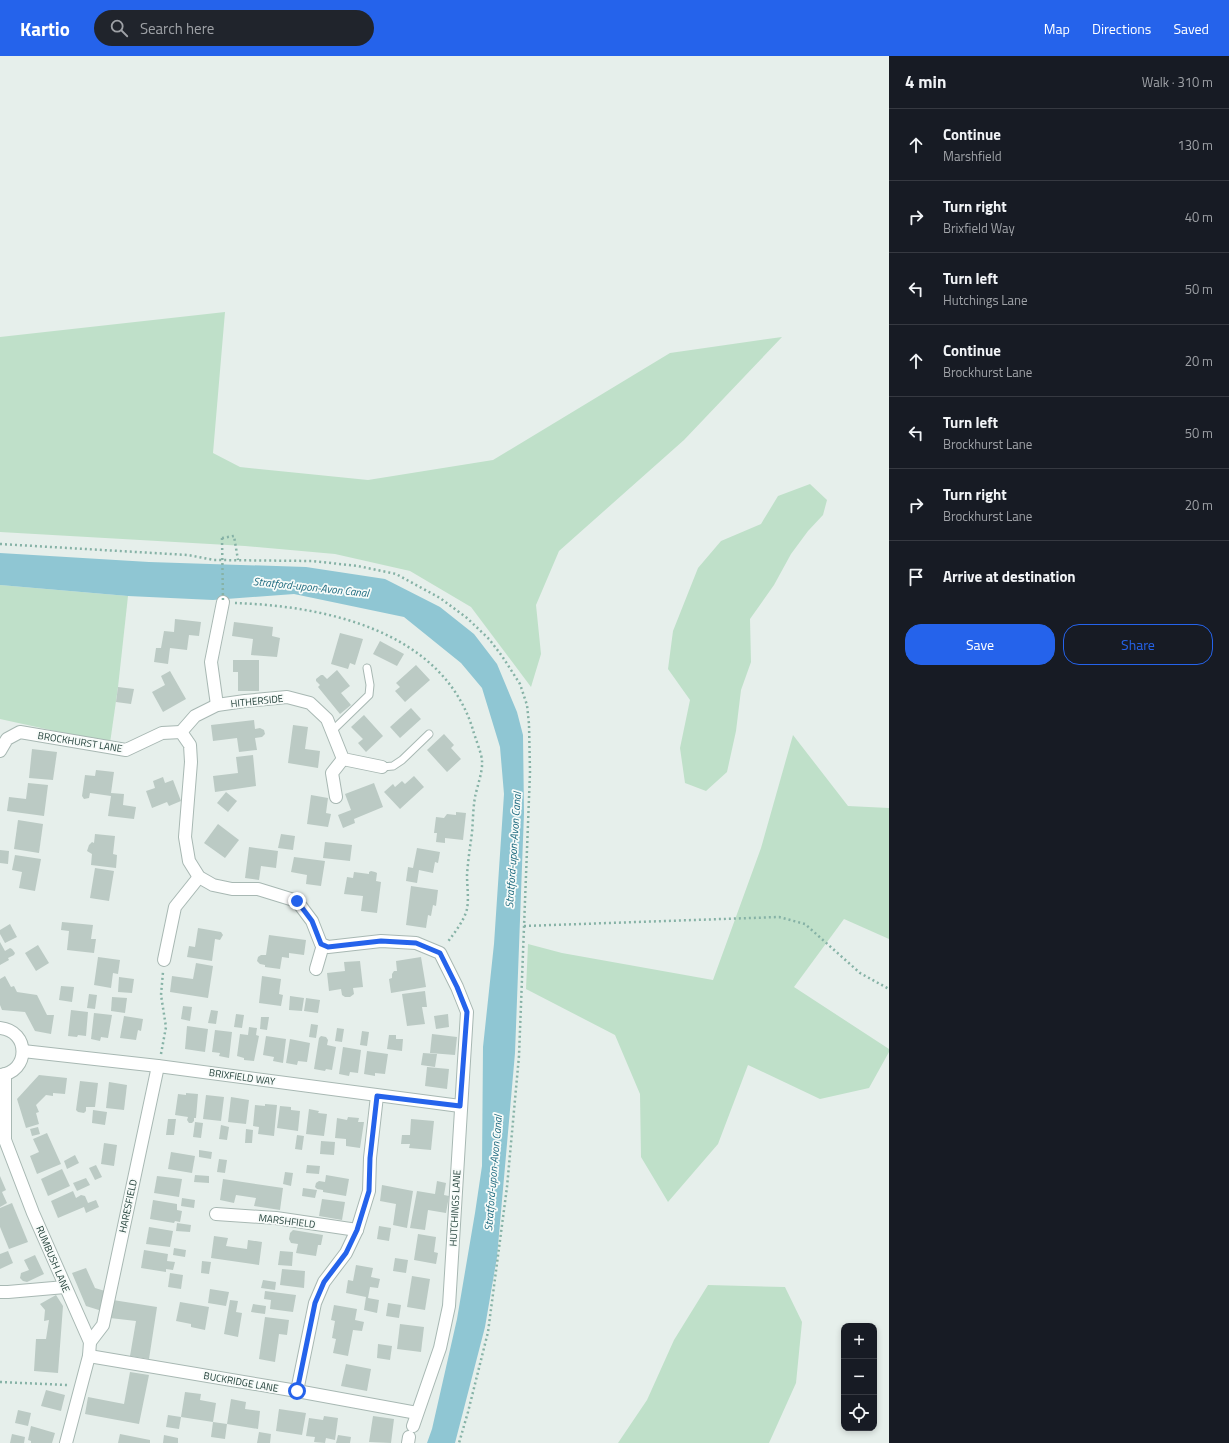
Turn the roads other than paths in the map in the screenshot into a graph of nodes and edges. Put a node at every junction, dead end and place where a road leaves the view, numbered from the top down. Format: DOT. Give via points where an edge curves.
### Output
graph roads {
  1 [pos="223,602"];
  2 [pos="367,668"];
  3 [pos="217,705"];
  4 [pos="332,731"];
  5 [pos="181,732"];
  6 [pos="429,734"];
  7 [pos="0,751"];
  8 [pos="343,759"];
  9 [pos="382,767"];
  10 [pos="336,797"];
  11 [pos="199,877"];
  12 [pos="323,945"];
  13 [pos="164,960"];
  14 [pos="316,969"];
  15 [pos="0,1028"];
  16 [pos="23,1051"];
  17 [pos="158,1066"];
  18 [pos="2,1075"];
  19 [pos="377,1096"];
  20 [pos="460,1106"];
  21 [pos="2,1141"];
  22 [pos="216,1214"];
  23 [pos="357,1230"];
  24 [pos="65,1287"];
  25 [pos="0,1292"];
  26 [pos="90,1342"];
  27 [pos="89,1356"];
  28 [pos="297,1391"];
  29 [pos="417,1413"];
  30 [pos="410,1435"];
  31 [pos="66,1443"];
  1 -- 3 [label="street, HITHERSIDE" via="211,662"];
  2 -- 4 [label="lane" via="369,695"];
  3 -- 4 [label="street, HITHERSIDE" via="287,697 310,703 327,719"];
  3 -- 5 [label="street, HITHERSIDE" via="195,716"];
  4 -- 8 [label="street, HITHERSIDE"];
  5 -- 7 [label="street, BROCKHURST LANE" via="162,733 126,750 20,732 7,739"];
  5 -- 11 [label="street" via="190,745 191,762 185,837 189,861"];
  6 -- 9 [label="lane" via="402,760 393,766"];
  8 -- 9 [label="street"];
  8 -- 10 [label="street" via="332,773"];
  11 -- 12 [label="street" via="213,885 232,890 258,889 297,901 312,921"];
  11 -- 13 [label="street" via="175,907"];
  12 -- 14 [label="street"];
  12 -- 20 [label="street, HUTCHINGS LANE" via="328,947 381,941 416,943 440,953 467,1012"];
  15 -- 16 [label="street" via="13,1032 22,1044"];
  16 -- 17 [label="street, BRIXFIELD WAY"];
  16 -- 18 [label="street" via="18,1066"];
  17 -- 19 [label="street, BRIXFIELD WAY"];
  17 -- 26 [label="street, HARESFIELD" via="103,1325"];
  18 -- 21 [label="street, RUMBUSH LANE"];
  19 -- 20 [label="street, BRIXFIELD WAY"];
  19 -- 23 [label="street" via="369,1191"];
  20 -- 29 [label="street, HUTCHINGS LANE" via="449,1306 438,1354"];
  21 -- 24 [label="street, RUMBUSH LANE"];
  22 -- 23 [label="street, MARSHFIELD" via="276,1218"];
  23 -- 28 [label="street" via="346,1253 324,1282 315,1303"];
  24 -- 25 [label="street"];
  24 -- 26 [label="street, RUMBUSH LANE"];
  26 -- 27 [label="street, RUMBUSH LANE"];
  27 -- 28 [label="street, BUCKRIDGE LANE"];
  27 -- 31 [label="street, RUMBUSH LANE"];
  28 -- 29 [label="street, BUCKRIDGE LANE"];
  29 -- 30 [label="street, HUTCHINGS LANE"];
}
